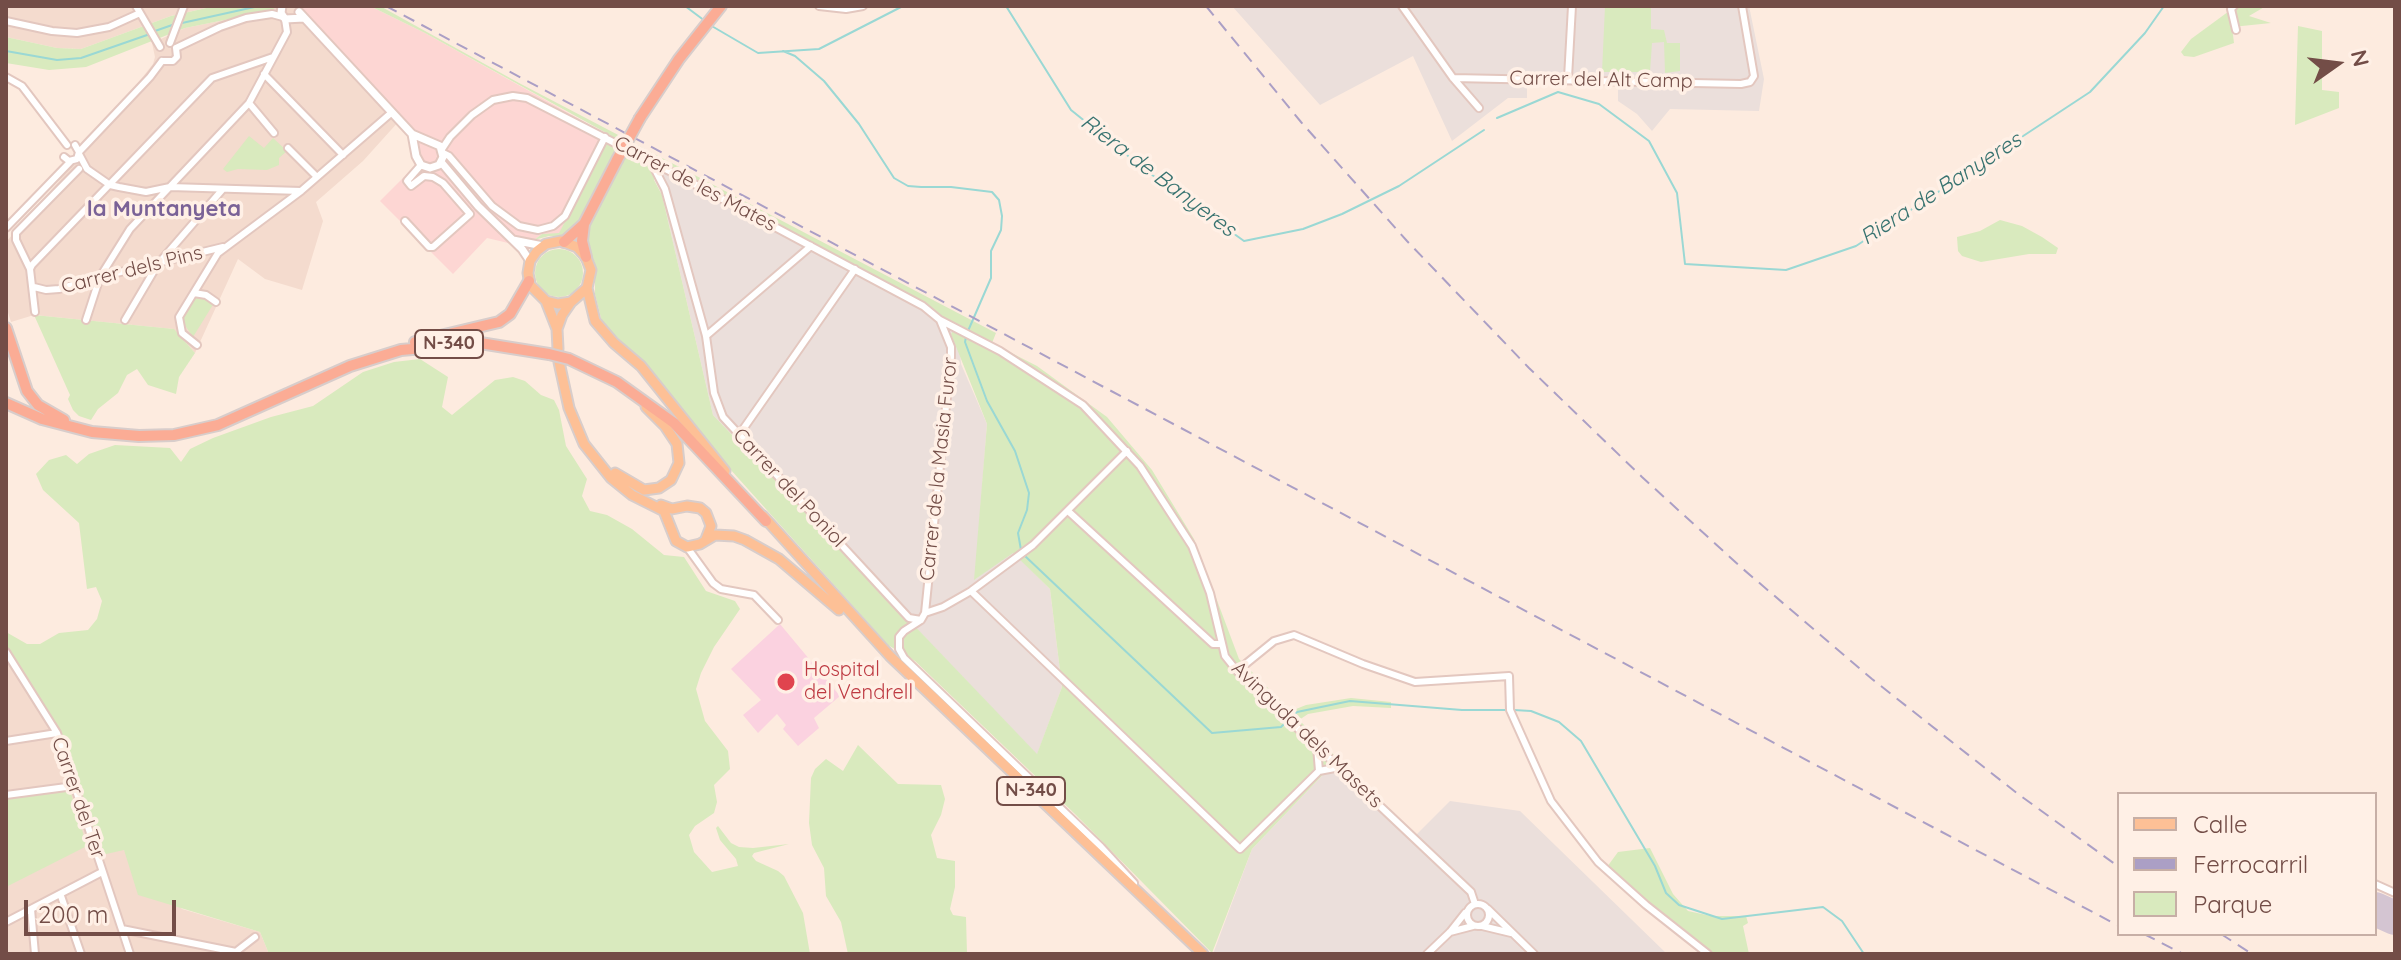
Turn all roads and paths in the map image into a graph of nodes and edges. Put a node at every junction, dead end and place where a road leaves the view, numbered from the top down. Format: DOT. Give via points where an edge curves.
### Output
graph roads {
  1 [pos="819,6"];
  2 [pos="863,6"];
  3 [pos="1402,6"];
  4 [pos="1572,6"];
  5 [pos="1742,6"];
  6 [pos="2234,6"];
  7 [pos="720,7"];
  8 [pos="138,9"];
  9 [pos="183,10"];
  10 [pos="283,13"];
  11 [pos="299,13"];
  12 [pos="6,21"];
  13 [pos="2236,30"];
  14 [pos="158,44"];
  15 [pos="173,45"];
  16 [pos="273,57"];
  17 [pos="162,61"];
  18 [pos="264,74"];
  19 [pos="6,77"];
  20 [pos="1453,78"];
  21 [pos="1568,78"];
  22 [pos="249,103"];
  23 [pos="1479,108"];
  24 [pos="391,113"];
  25 [pos="274,133"];
  26 [pos="412,134"];
  27 [pos="605,137"];
  28 [pos="89,142"];
  29 [pos="425,142"];
  30 [pos="71,145"];
  31 [pos="288,148"];
  32 [pos="441,148"];
  33 [pos="416,151"];
  34 [pos="79,153"];
  35 [pos="343,155"];
  36 [pos="64,157"];
  37 [pos="72,161"];
  38 [pos="651,161"];
  39 [pos="421,165"];
  40 [pos="438,165"];
  41 [pos="83,169"];
  42 [pos="667,169"];
  43 [pos="59,173"];
  44 [pos="317,177"];
  45 [pos="685,179"];
  46 [pos="110,185"];
  47 [pos="170,187"];
  48 [pos="665,189"];
  49 [pos="222,190"];
  50 [pos="301,191"];
  51 [pos="146,192"];
  52 [pos="150,206"];
  53 [pos="478,206"];
  54 [pos="470,214"];
  55 [pos="405,221"];
  56 [pos="584,224"];
  57 [pos="6,228"];
  58 [pos="511,240"];
  59 [pos="564,242"];
  60 [pos="230,245"];
  61 [pos="543,246"];
  62 [pos="811,246"];
  63 [pos="586,257"];
  64 [pos="530,261"];
  65 [pos="158,264"];
  66 [pos="30,269"];
  67 [pos="855,269"];
  68 [pos="100,277"];
  69 [pos="529,281"];
  70 [pos="34,287"];
  71 [pos="587,288"];
  72 [pos="194,293"];
  73 [pos="546,301"];
  74 [pos="216,302"];
  75 [pos="571,302"];
  76 [pos="35,312"];
  77 [pos="86,320"];
  78 [pos="125,320"];
  79 [pos="940,320"];
  80 [pos="6,328"];
  81 [pos="557,329"];
  82 [pos="706,336"];
  83 [pos="197,345"];
  84 [pos="554,352"];
  85 [pos="564,361"];
  86 [pos="350,366"];
  87 [pos="631,390"];
  88 [pos="6,396"];
  89 [pos="6,403"];
  90 [pos="61,423"];
  91 [pos="576,424"];
  92 [pos="76,427"];
  93 [pos="739,435"];
  94 [pos="584,436"];
  95 [pos="1127,451"];
  96 [pos="680,509"];
  97 [pos="1068,511"];
  98 [pos="766,521"];
  99 [pos="670,522"];
  100 [pos="703,542"];
  101 [pos="687,547"];
  102 [pos="699,560"];
  103 [pos="971,591"];
  104 [pos="923,616"];
  105 [pos="778,620"];
  106 [pos="861,626"];
  107 [pos="1221,644"];
  108 [pos="6,652"];
  109 [pos="1237,671"];
  110 [pos="57,733"];
  111 [pos="6,741"];
  112 [pos="1317,745"];
  113 [pos="1330,757"];
  114 [pos="1320,759"];
  115 [pos="1340,767"];
  116 [pos="1330,769"];
  117 [pos="1319,771"];
  118 [pos="74,786"];
  119 [pos="6,795"];
  120 [pos="102,872"];
  121 [pos="61,896"];
  122 [pos="1472,906"];
  123 [pos="31,909"];
  124 [pos="1488,909"];
  125 [pos="6,922"];
  126 [pos="1478,926"];
  127 [pos="122,929"];
  128 [pos="1450,932"];
  129 [pos="1511,933"];
  130 [pos="255,937"];
  131 [pos="1436,946"];
  132 [pos="234,953"];
  133 [pos="35,954"];
  134 [pos="81,954"];
  135 [pos="130,954"];
  136 [pos="1204,954"];
  137 [pos="1427,954"];
  138 [pos="1434,954"];
  139 [pos="1534,954"];
  140 [pos="1708,954"];
  1 -- 2 [label="street"];
  3 -- 20 [label="street"];
  4 -- 21 [label="street"];
  5 -- 21 [label="street, Carrer del Alt Camp" via="1754,76 1750,82"];
  6 -- 13 [label="street"];
  7 -- 56 [label="highway, bridge" via="640,118"];
  8 -- 12 [label="street" via="109,27 77,33"];
  8 -- 14 [label="street"];
  9 -- 15 [label="street"];
  10 -- 11 [label="street"];
  10 -- 15 [label="street" via="246,18"];
  10 -- 16 [label="street" via="287,32"];
  11 -- 24 [label="street"];
  14 -- 15 [label="street"];
  14 -- 17 [label="street"];
  15 -- 17 [label="street" via="178,54 173,61"];
  16 -- 18 [label="street"];
  16 -- 46 [label="street" via="212,78"];
  17 -- 28 [label="street"];
  18 -- 22 [label="street"];
  18 -- 35 [label="street"];
  19 -- 30 [label="street" via="22,86"];
  20 -- 21 [label="street, Carrer del Alt Camp"];
  20 -- 23 [label="street"];
  22 -- 25 [label="street"];
  22 -- 47 [label="street"];
  24 -- 26 [label="street"];
  24 -- 35 [label="street"];
  26 -- 29 [label="street"];
  26 -- 33 [label="street"];
  27 -- 32 [label="street, Carrer de les Mates" via="513,96 493,100 472,115"];
  27 -- 32 [label="street" via="565,216 538,230 519,226 492,206"];
  27 -- 38 [label="street, Carrer de les Mates"];
  28 -- 30 [label="street"];
  28 -- 34 [label="street"];
  29 -- 32 [label="street"];
  29 -- 33 [label="street"];
  30 -- 34 [label="street"];
  30 -- 36 [label="street" via="63,150"];
  31 -- 44 [label="street"];
  32 -- 40 [label="street"];
  33 -- 39 [label="street"];
  34 -- 37 [label="street"];
  34 -- 41 [label="street"];
  35 -- 44 [label="street"];
  36 -- 37 [label="street"];
  36 -- 43 [label="street"];
  37 -- 41 [label="street"];
  37 -- 43 [label="street"];
  38 -- 42 [label="street, Carrer de les Mates"];
  38 -- 48 [label="street, Carrer del Poniol"];
  39 -- 40 [label="street"];
  39 -- 54 [label="street" via="407,181 411,186 424,176 433,177"];
  40 -- 53 [label="street"];
  41 -- 46 [label="street"];
  41 -- 66 [label="street" via="16,233"];
  42 -- 45 [label="street, Carrer de les Mates"];
  42 -- 48 [label="street, Carrer del Poniol"];
  43 -- 57 [label="street"];
  44 -- 50 [label="street"];
  45 -- 48 [label="street" via="673,177"];
  45 -- 62 [label="street, Carrer de les Mates"];
  46 -- 51 [label="street"];
  46 -- 66 [label="street"];
  47 -- 49 [label="street"];
  47 -- 51 [label="street"];
  47 -- 52 [label="street"];
  48 -- 82 [label="street, Carrer del Poniol"];
  49 -- 50 [label="street"];
  49 -- 65 [label="street"];
  50 -- 60 [label="street"];
  51 -- 52 [label="street"];
  52 -- 68 [label="street"];
  53 -- 54 [label="street"];
  53 -- 58 [label="street"];
  54 -- 55 [label="street" via="433,247"];
  56 -- 59 [label="highway"];
  56 -- 63 [label="highway"];
  58 -- 61 [label="street"];
  58 -- 64 [label="street"];
  59 -- 61 [label="main road"];
  59 -- 63 [label="main road"];
  60 -- 65 [label="street, Carrer dels Pins"];
  60 -- 72 [label="street" via="218,253"];
  61 -- 64 [label="main road"];
  62 -- 67 [label="street, Carrer de les Mates"];
  62 -- 82 [label="street"];
  63 -- 71 [label="main road" via="591,275"];
  64 -- 69 [label="main road"];
  65 -- 68 [label="street, Carrer dels Pins"];
  65 -- 78 [label="street"];
  66 -- 70 [label="street"];
  67 -- 79 [label="street, Carrer de les Mates"];
  67 -- 93 [label="street"];
  68 -- 70 [label="street, Carrer dels Pins" via="59,289"];
  68 -- 77 [label="street"];
  69 -- 73 [label="main road"];
  69 -- 86 [label="highway" via="510,314 499,322 371,354"];
  70 -- 76 [label="street"];
  71 -- 75 [label="main road"];
  71 -- 98 [label="main road" via="595,321 641,366"];
  72 -- 74 [label="street"];
  72 -- 83 [label="street" via="179,317 182,333"];
  73 -- 75 [label="main road"];
  73 -- 81 [label="main road"];
  75 -- 81 [label="main road"];
  79 -- 95 [label="street, Avinguda dels Masets" via="1000,351 1083,405"];
  79 -- 104 [label="street, Carrer de la Masia Furor" via="951,357"];
  80 -- 92 [label="highway" via="34,401"];
  81 -- 84 [label="main road"];
  82 -- 93 [label="street, Carrer del Poniol" via="714,393 723,417"];
  84 -- 85 [label="highway, N-340, bridge"];
  84 -- 86 [label="highway, N-340" via="451,344 401,350"];
  85 -- 87 [label="highway, N-340"];
  85 -- 91 [label="main road"];
  86 -- 92 [label="highway, N-340" via="210,428 139,436"];
  87 -- 94 [label="main road" via="677,444 679,463 671,480 644,490 620,478"];
  87 -- 98 [label="highway, N-340" via="674,423"];
  88 -- 90 [label="highway, N-340"];
  89 -- 90 [label="highway"];
  90 -- 92 [label="highway, N-340"];
  91 -- 94 [label="main road"];
  91 -- 99 [label="main road" via="584,444 611,478 664,511"];
  93 -- 104 [label="street, Carrer del Poniol" via="909,618"];
  94 -- 96 [label="main road" via="600,462 634,491 666,508"];
  95 -- 97 [label="street"];
  95 -- 107 [label="street, Avinguda dels Masets" via="1192,546"];
  96 -- 99 [label="main road"];
  96 -- 100 [label="main road" via="694,506 706,513 711,526"];
  97 -- 103 [label="street" via="1027,550"];
  97 -- 107 [label="street" via="1213,644"];
  98 -- 106 [label="main road, N-340"];
  99 -- 101 [label="main road" via="672,535"];
  100 -- 101 [label="main road"];
  100 -- 102 [label="street"];
  100 -- 106 [label="main road" via="715,535 734,536 779,559"];
  101 -- 102 [label="street"];
  102 -- 105 [label="street" via="705,575 721,589 754,595"];
  103 -- 104 [label="street"];
  103 -- 117 [label="street" via="1240,849"];
  104 -- 136 [label="street" via="899,637 904,658"];
  106 -- 136 [label="main road, N-340"];
  107 -- 109 [label="street, Avinguda dels Masets"];
  108 -- 110 [label="street, Carrer del Ter"];
  109 -- 112 [label="street, Avinguda dels Masets"];
  109 -- 140 [label="street" via="1274,641 1294,635 1415,682 1509,676 1510,710 1551,801 1598,862"];
  110 -- 111 [label="street"];
  110 -- 118 [label="street, Carrer del Ter"];
  112 -- 113 [label="street, Avinguda dels Masets"];
  112 -- 114 [label="street"];
  113 -- 114 [label="street"];
  113 -- 115 [label="street, Avinguda dels Masets"];
  113 -- 116 [label="street"];
  114 -- 117 [label="street"];
  115 -- 116 [label="street"];
  115 -- 122 [label="street, Avinguda dels Masets" via="1471,892"];
  116 -- 117 [label="street"];
  118 -- 119 [label="street"];
  118 -- 120 [label="street, Carrer del Ter"];
  120 -- 121 [label="street"];
  120 -- 127 [label="street, Carrer del Ter"];
  121 -- 123 [label="street"];
  121 -- 134 [label="street"];
  122 -- 124 [label="street"];
  122 -- 126 [label="street" via="1467,919"];
  122 -- 128 [label="street"];
  123 -- 125 [label="street"];
  123 -- 133 [label="street"];
  124 -- 126 [label="street" via="1489,919"];
  124 -- 129 [label="street"];
  126 -- 128 [label="street"];
  126 -- 129 [label="street"];
  127 -- 132 [label="street"];
  127 -- 135 [label="street, Carrer del Ter"];
  128 -- 131 [label="street"];
  129 -- 139 [label="street"];
  130 -- 132 [label="street"];
  131 -- 137 [label="street"];
  131 -- 138 [label="street"];
}
